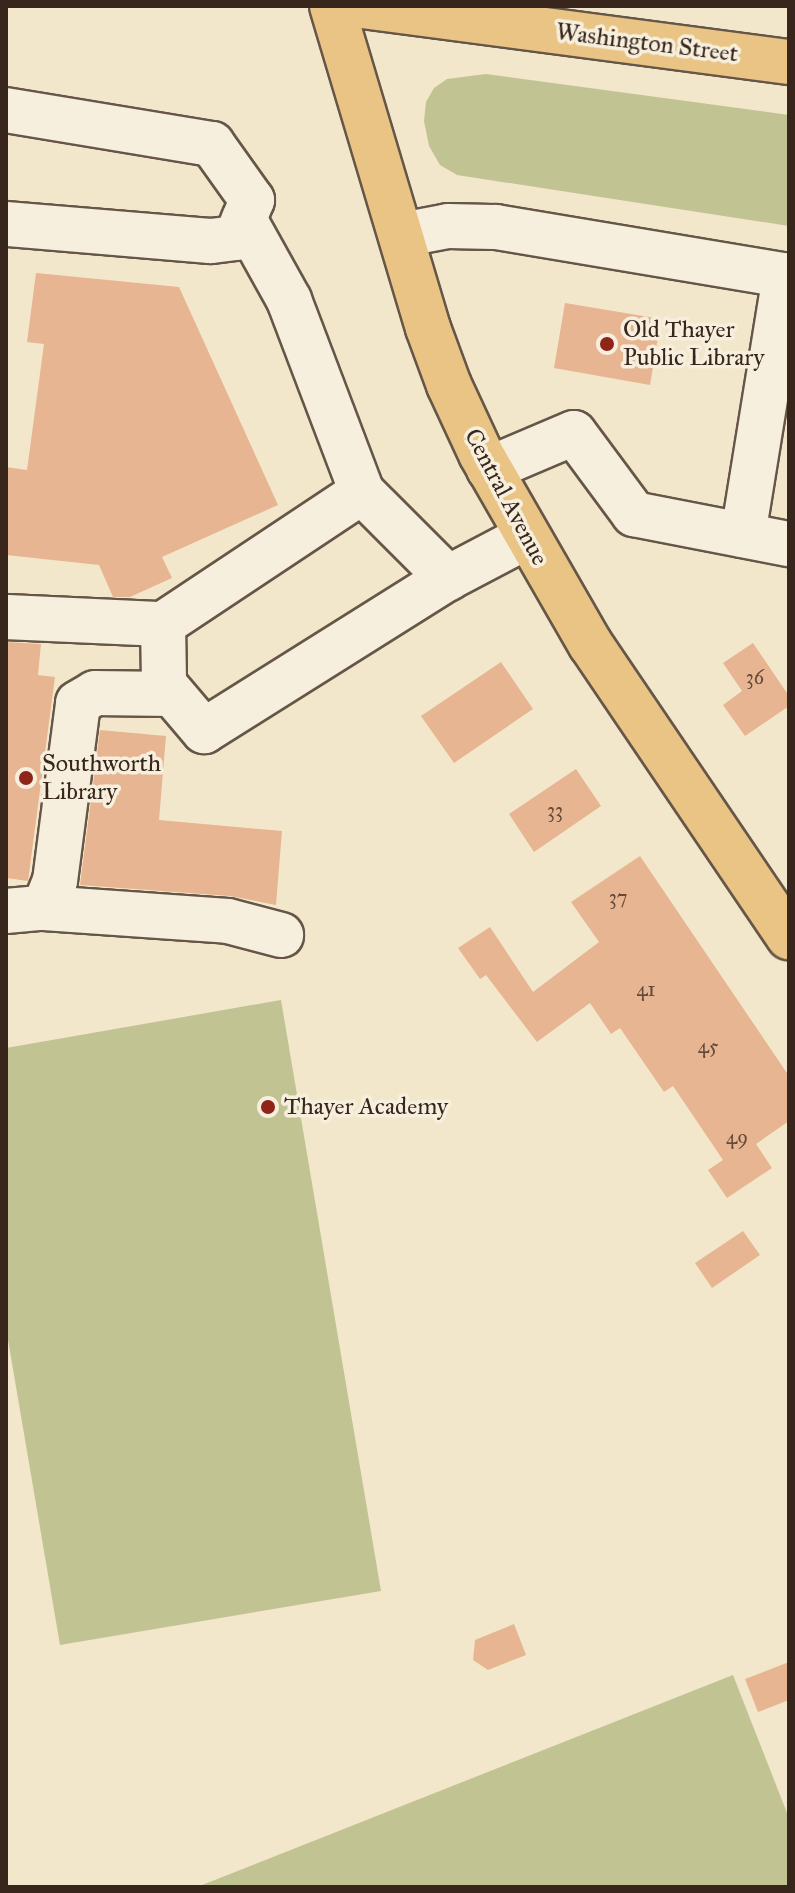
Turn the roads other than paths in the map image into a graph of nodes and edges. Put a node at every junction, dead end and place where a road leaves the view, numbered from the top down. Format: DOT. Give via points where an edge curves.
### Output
graph roads {
  1 [pos="332,6"];
  2 [pos="363,6"];
  3 [pos="789,62"];
  4 [pos="6,110"];
  5 [pos="244,219"];
  6 [pos="6,224"];
  7 [pos="401,235"];
  8 [pos="787,275"];
  9 [pos="489,469"];
  10 [pos="362,492"];
  11 [pos="743,535"];
  12 [pos="526,537"];
  13 [pos="789,544"];
  14 [pos="448,578"];
  15 [pos="6,617"];
  16 [pos="163,624"];
  17 [pos="171,694"];
  18 [pos="25,909"];
  19 [pos="281,935"];
  20 [pos="789,937"];
  1 -- 7 [label="main road, Central Avenue"];
  2 -- 3 [label="main road, Washington Street"];
  4 -- 5 [label="lane" via="212,144 252,200"];
  5 -- 6 [label="lane" via="236,238 210,241"];
  5 -- 10 [label="lane" via="289,300"];
  7 -- 8 [label="lane" via="448,226 496,227"];
  7 -- 9 [label="main road, Central Avenue" via="449,385"];
  8 -- 11 [label="lane"];
  9 -- 11 [label="lane" via="574,433 634,514"];
  9 -- 12 [label="main road, Central Avenue"];
  10 -- 14 [label="lane"];
  10 -- 16 [label="lane"];
  11 -- 13 [label="lane"];
  12 -- 14 [label="lane"];
  12 -- 20 [label="main road, Central Avenue" via="591,645"];
  14 -- 17 [label="lane" via="204,731"];
  15 -- 16 [label="lane"];
  16 -- 17 [label="lane" via="164,684"];
  17 -- 18 [label="lane" via="95,693 78,703 55,881"];
  18 -- 19 [label="lane" via="228,921"];
}
